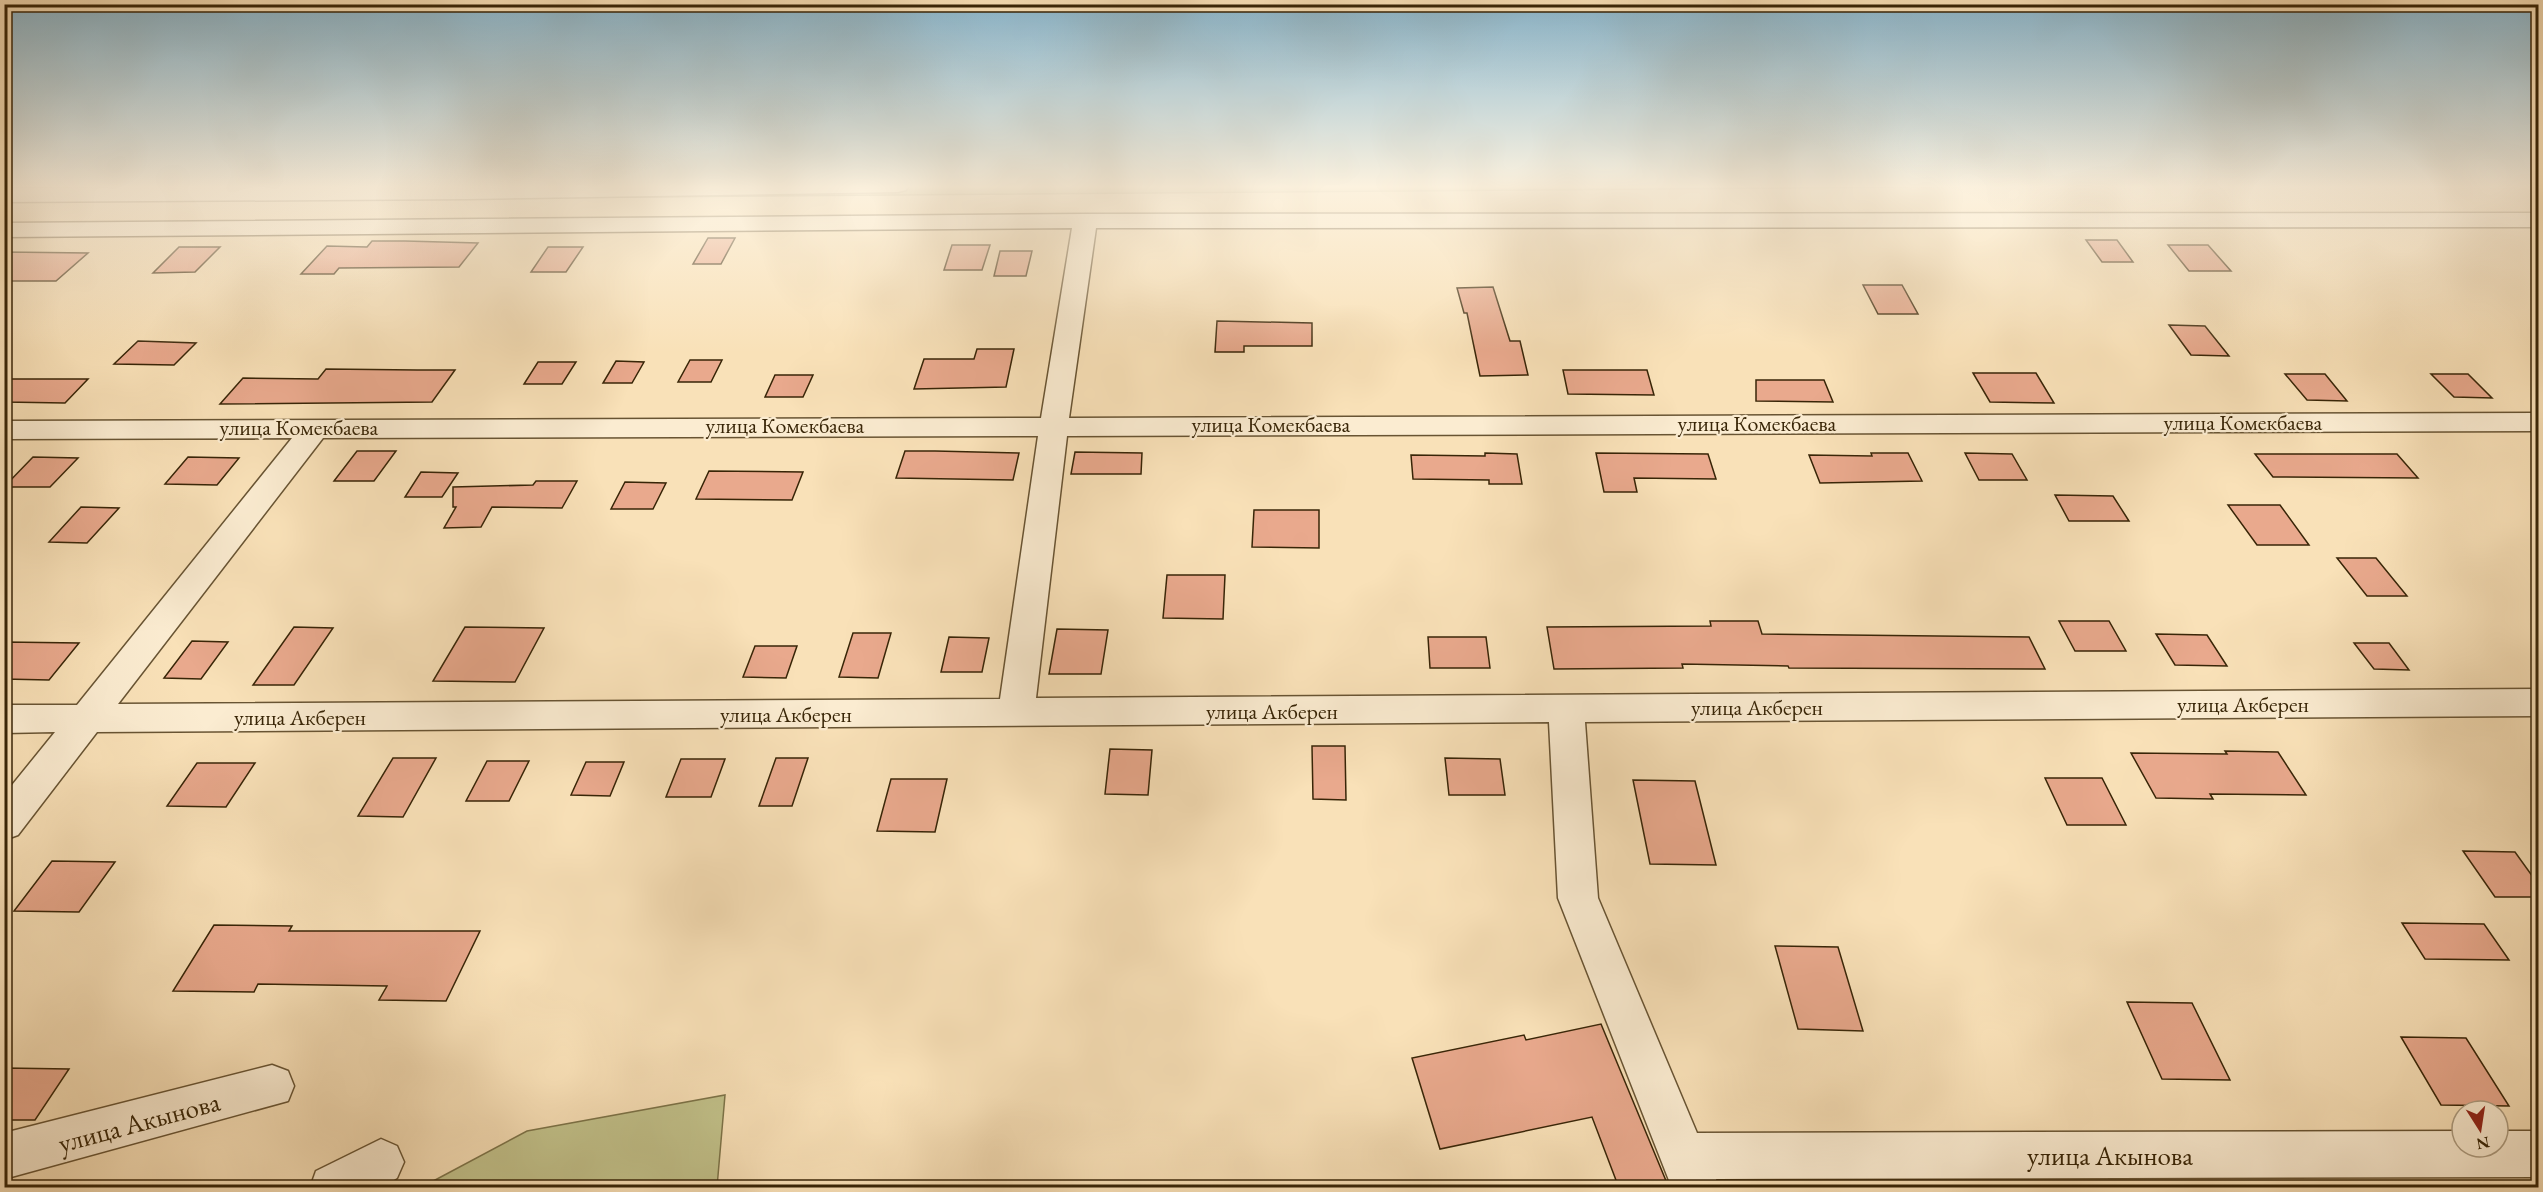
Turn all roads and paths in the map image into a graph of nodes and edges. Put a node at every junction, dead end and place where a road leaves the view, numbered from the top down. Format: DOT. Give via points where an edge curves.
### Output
graph roads {
  1 [pos="1082,241"];
  2 [pos="2538,422"];
  3 [pos="1054,424"];
  4 [pos="316,427"];
  5 [pos="4,430"];
  6 [pos="2538,702"];
  7 [pos="1566,709"];
  8 [pos="1016,712"];
  9 [pos="86,718"];
  10 [pos="4,719"];
  11 [pos="4,824"];
  12 [pos="272,1086"];
  13 [pos="2538,1154"];
  14 [pos="4,1156"];
  15 [pos="381,1162"];
  16 [pos="1689,1172"];
  17 [pos="333,1188"];
  1 -- 3 [label="street"];
  2 -- 3 [label="street, улица Комекбаева"];
  3 -- 4 [label="street, улица Комекбаева"];
  3 -- 8 [label="street"];
  4 -- 5 [label="street, улица Комекбаева"];
  4 -- 9 [label="street"];
  6 -- 7 [label="street, улица Акберен"];
  7 -- 8 [label="street, улица Акберен"];
  7 -- 16 [label="street" via="1578,898"];
  8 -- 9 [label="street, улица Акберен"];
  9 -- 10 [label="street, улица Акберен"];
  9 -- 11 [label="street"];
  12 -- 14 [label="street, улица Акынова"];
  13 -- 16 [label="street, улица Акынова"];
  15 -- 17 [label="street"];
}
